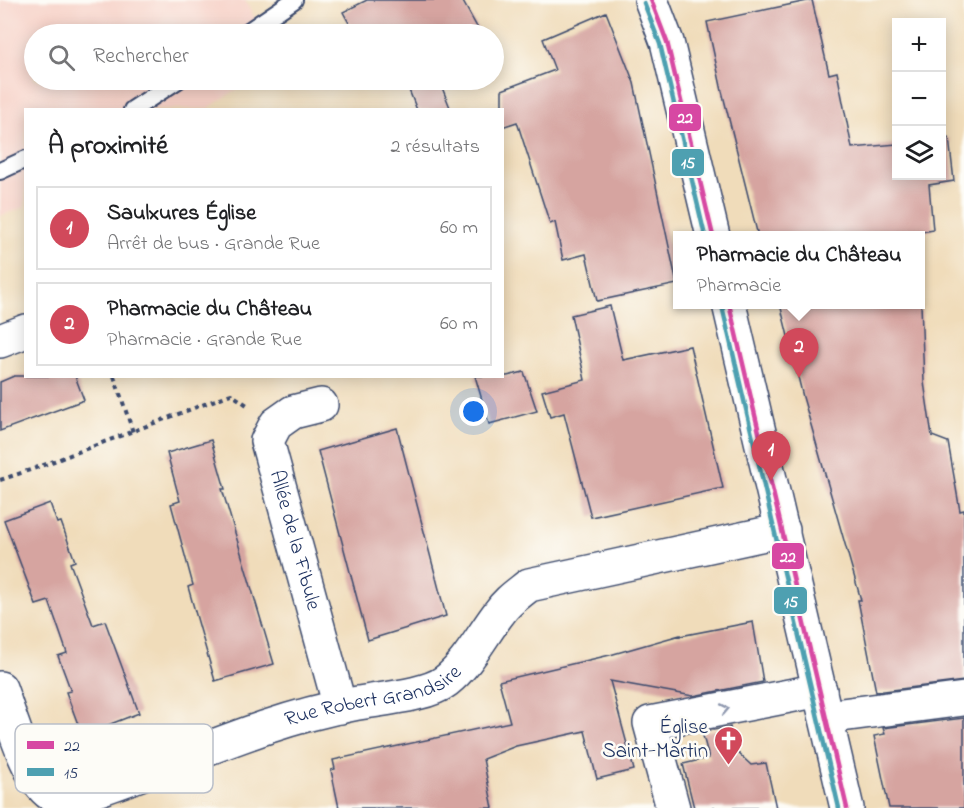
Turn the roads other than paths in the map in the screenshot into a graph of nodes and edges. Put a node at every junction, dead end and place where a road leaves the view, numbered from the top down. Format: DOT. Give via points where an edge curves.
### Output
graph roads {
  1 [pos="294,0"];
  2 [pos="651,0"];
  3 [pos="259,24"];
  4 [pos="163,90"];
  5 [pos="135,108"];
  6 [pos="24,160"];
  7 [pos="0,171"];
  8 [pos="712,231"];
  9 [pos="730,309"];
  10 [pos="24,332"];
  11 [pos="0,340"];
  12 [pos="321,405"];
  13 [pos="783,530"];
  14 [pos="0,688"];
  15 [pos="964,699"];
  16 [pos="823,703"];
  17 [pos="340,706"];
  18 [pos="15,726"];
  19 [pos="213,748"];
  20 [pos="49,793"];
  21 [pos="88,793"];
  22 [pos="672,808"];
  23 [pos="847,808"];
  1 -- 3 [label="lane"];
  2 -- 8 [label="street" via="667,42"];
  4 -- 5 [label="lane"];
  6 -- 7 [label="lane"];
  9 -- 13 [label="street"];
  10 -- 11 [label="street"];
  12 -- 17 [label="street, Allée de la Fibule" via="292,412 276,424 267,441"];
  13 -- 16 [label="street"];
  13 -- 17 [label="street, Rue Robert Grandsire" via="529,585 499,612 446,681 431,690"];
  14 -- 18 [label="street, Rue Robert Grandsire"];
  15 -- 16 [label="street"];
  22 -- 16 [label="street, one-way" via="650,723"];
  16 -- 23 [label="street"];
  17 -- 19 [label="street, Rue Robert Grandsire"];
  20 -- 21 [label="street, Rue Robert Grandsire" via="62,799"];
}
